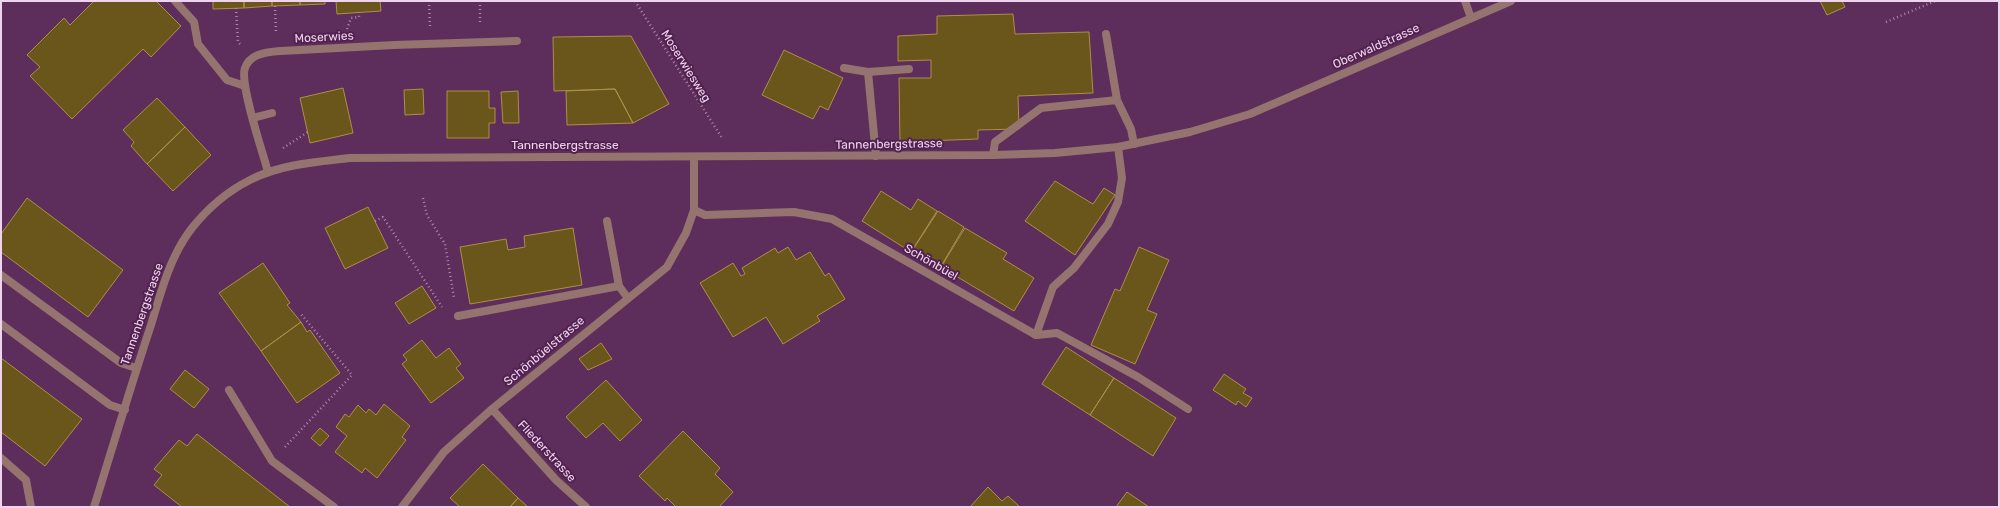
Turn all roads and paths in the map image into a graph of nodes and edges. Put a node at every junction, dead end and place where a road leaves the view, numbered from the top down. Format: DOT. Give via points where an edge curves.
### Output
graph roads {
  1 [pos="175,1"];
  2 [pos="429,1"];
  3 [pos="480,1"];
  4 [pos="635,1"];
  5 [pos="1465,1"];
  6 [pos="1511,1"];
  7 [pos="1935,1"];
  8 [pos="275,6"];
  9 [pos="236,8"];
  10 [pos="480,14"];
  11 [pos="429,16"];
  12 [pos="1471,18"];
  13 [pos="237,21"];
  14 [pos="276,21"];
  15 [pos="1886,22"];
  16 [pos="1106,34"];
  17 [pos="517,41"];
  18 [pos="844,68"];
  19 [pos="909,69"];
  20 [pos="868,72"];
  21 [pos="245,86"];
  22 [pos="1117,100"];
  23 [pos="272,113"];
  24 [pos="1250,114"];
  25 [pos="253,118"];
  26 [pos="308,132"];
  27 [pos="723,140"];
  28 [pos="1134,144"];
  29 [pos="1118,147"];
  30 [pos="281,148"];
  31 [pos="993,155"];
  32 [pos="876,156"];
  33 [pos="694,157"];
  34 [pos="268,172"];
  35 [pos="423,198"];
  36 [pos="694,210"];
  37 [pos="375,221"];
  38 [pos="607,221"];
  39 [pos="1,275"];
  40 [pos="619,286"];
  41 [pos="627,297"];
  42 [pos="300,313"];
  43 [pos="458,316"];
  44 [pos="1,324"];
  45 [pos="1036,335"];
  46 [pos="136,368"];
  47 [pos="229,390"];
  48 [pos="492,409"];
  49 [pos="1188,409"];
  50 [pos="124,410"];
  51 [pos="1,458"];
  52 [pos="272,461"];
  53 [pos="32,507"];
  54 [pos="94,507"];
  55 [pos="334,507"];
  56 [pos="402,507"];
  57 [pos="586,507"];
  1 -- 21 [label="street" via="194,22 198,44 227,80"];
  2 -- 11 [label="path"];
  3 -- 10 [label="path"];
  4 -- 27 [label="path, Moserwiesweg"];
  5 -- 12 [label="street"];
  6 -- 12 [label="street, Oberwaldstrasse"];
  7 -- 15 [label="path"];
  8 -- 14 [label="path"];
  9 -- 13 [label="path"];
  12 -- 24 [label="street, Oberwaldstrasse"];
  16 -- 22 [label="street"];
  17 -- 21 [label="street, Moserwies" via="264,52 252,59 244,69"];
  18 -- 20 [label="street"];
  19 -- 20 [label="street"];
  20 -- 32 [label="street"];
  21 -- 25 [label="street, Moserwies"];
  22 -- 28 [label="street" via="1131,129"];
  22 -- 31 [label="street" via="1041,108 995,142"];
  23 -- 25 [label="street"];
  24 -- 28 [label="street, Tannenbergstrasse" via="1190,132"];
  25 -- 34 [label="street, Moserwies"];
  26 -- 30 [label="path"];
  28 -- 29 [label="street, Tannenbergstrasse"];
  29 -- 31 [label="street, Tannenbergstrasse"];
  29 -- 45 [label="street" via="1122,178 1118,202 1108,224 1074,268 1053,287"];
  31 -- 32 [label="street, Tannenbergstrasse"];
  32 -- 33 [label="street, Tannenbergstrasse"];
  33 -- 34 [label="street, Tannenbergstrasse" via="350,158 302,163"];
  33 -- 36 [label="street"];
  34 -- 46 [label="street, Tannenbergstrasse" via="233,190 192,228 169,269"];
  35 -- 43 [label="path" via="427,214 445,244"];
  36 -- 41 [label="street, Schönbüelstrasse" via="686,233 667,266"];
  36 -- 45 [label="street, Schönbüel" via="705,215 794,212 832,219"];
  37 -- 43 [label="path" via="383,217 444,310"];
  38 -- 40 [label="street"];
  39 -- 46 [label="street" via="121,363"];
  40 -- 41 [label="street"];
  40 -- 43 [label="street"];
  41 -- 48 [label="street, Schönbüelstrasse"];
  42 -- 52 [label="path" via="352,374"];
  44 -- 50 [label="street" via="110,405"];
  45 -- 49 [label="street" via="1057,334 1138,377"];
  46 -- 50 [label="street, Tannenbergstrasse"];
  47 -- 52 [label="street"];
  48 -- 56 [label="street, Schönbüelstrasse" via="444,452"];
  48 -- 57 [label="street, Fliederstrasse" via="556,480"];
  50 -- 54 [label="street, Tannenbergstrasse"];
  51 -- 53 [label="street" via="26,480"];
  52 -- 55 [label="street"];
}
